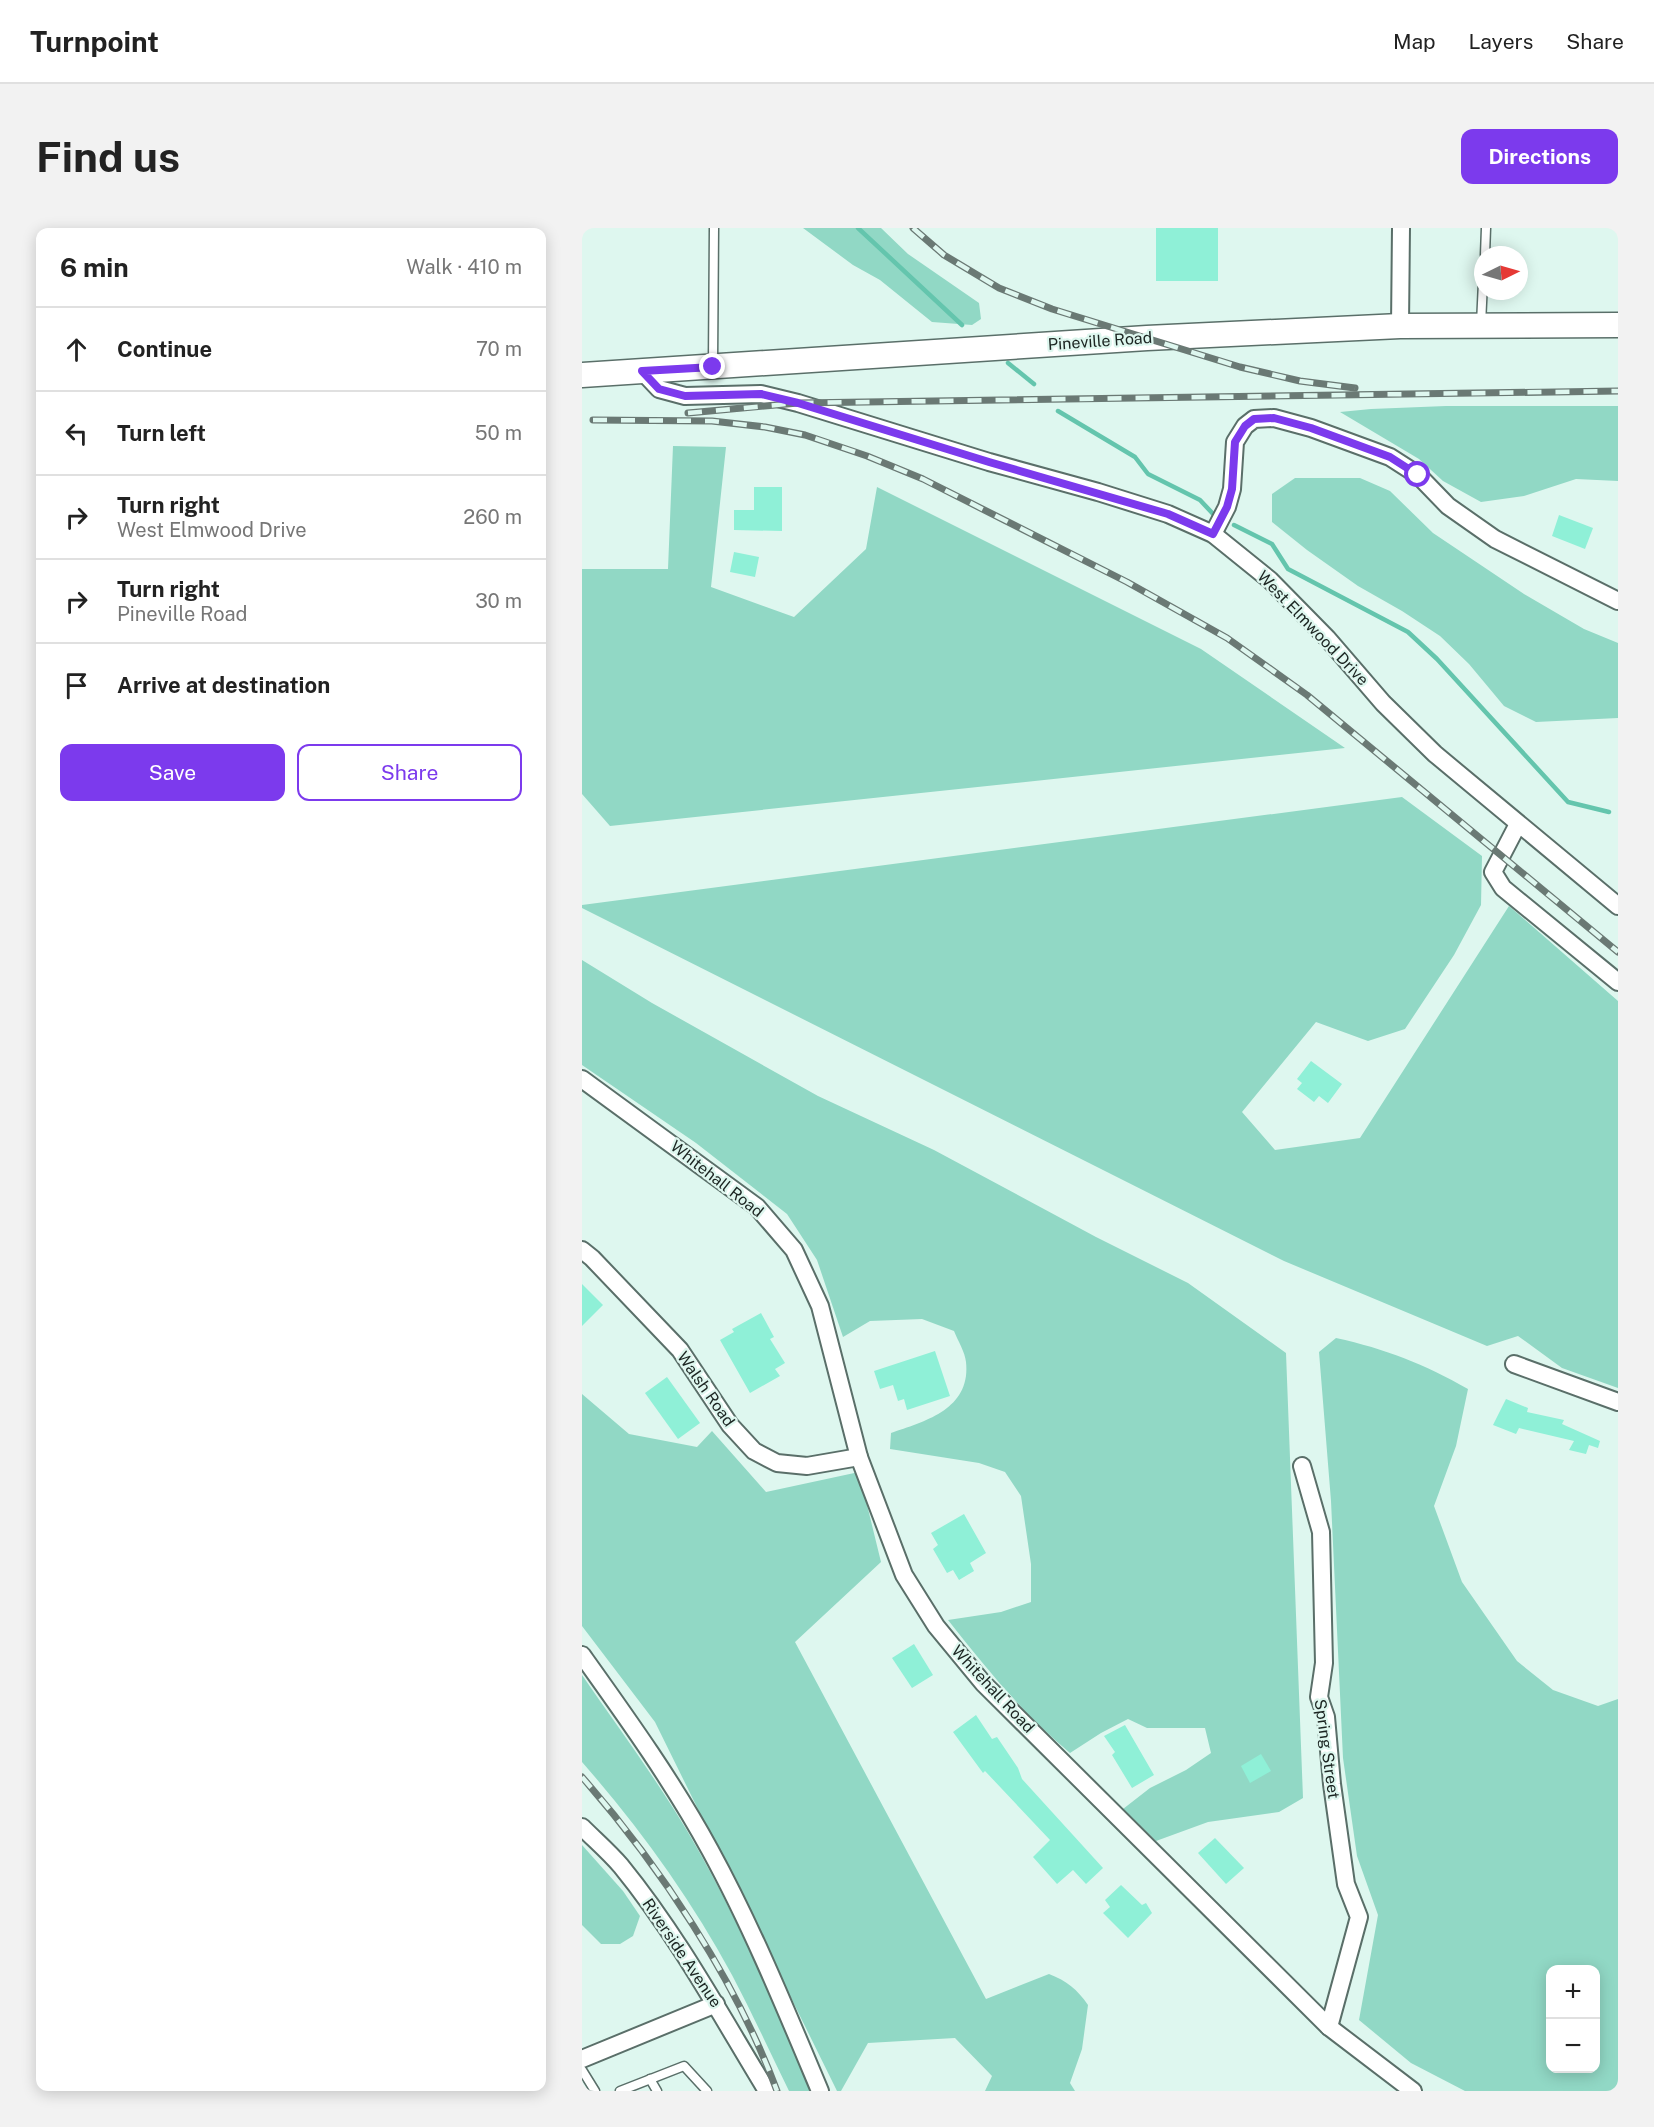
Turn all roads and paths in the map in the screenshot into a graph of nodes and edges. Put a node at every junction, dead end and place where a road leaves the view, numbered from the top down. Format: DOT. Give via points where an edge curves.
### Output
graph roads {
  1 [pos="714,228"];
  2 [pos="1401,228"];
  3 [pos="1486,228"];
  4 [pos="1485,246"];
  5 [pos="1482,300"];
  6 [pos="1480,324"];
  7 [pos="1618,325"];
  8 [pos="1400,326"];
  9 [pos="713,367"];
  10 [pos="642,371"];
  11 [pos="582,375"];
  12 [pos="1213,534"];
  13 [pos="1618,601"];
  14 [pos="1518,824"];
  15 [pos="1618,906"];
  16 [pos="1618,982"];
  17 [pos="582,1079"];
  18 [pos="582,1250"];
  19 [pos="1514,1364"];
  20 [pos="1618,1402"];
  21 [pos="859,1457"];
  22 [pos="1302,1467"];
  23 [pos="582,1655"];
  24 [pos="582,1827"];
  25 [pos="717,2004"];
  26 [pos="1329,2027"];
  27 [pos="582,2059"];
  28 [pos="582,2070"];
  29 [pos="650,2079"];
  30 [pos="595,2091"];
  31 [pos="620,2091"];
  32 [pos="657,2091"];
  33 [pos="707,2091"];
  34 [pos="767,2091"];
  35 [pos="820,2091"];
  36 [pos="1413,2091"];
  1 -- 9 [label="lane"];
  2 -- 8 [label="street"];
  3 -- 4 [label="lane"];
  5 -- 6 [label="lane"];
  6 -- 7 [label="main road, Pineville Road"];
  6 -- 8 [label="main road, Pineville Road"];
  8 -- 9 [label="main road, Pineville Road" via="1147,338"];
  9 -- 10 [label="main road, Pineville Road"];
  10 -- 11 [label="main road, Pineville Road"];
  10 -- 12 [label="street, West Elmwood Drive" via="659,389 685,396 761,394 798,403 1168,514"];
  12 -- 13 [label="street" via="1232,489 1235,442 1254,419 1274,418 1390,457 1418,475 1448,506 1495,539"];
  12 -- 14 [label="street, West Elmwood Drive" via="1270,580 1435,754"];
  14 -- 15 [label="street, West Elmwood Drive"];
  14 -- 16 [label="street" via="1493,872 1503,888"];
  17 -- 21 [label="street, Whitehall Road" via="758,1207 794,1250 820,1306"];
  18 -- 21 [label="street, Walsh Road" via="680,1350 730,1425 754,1451 777,1463 807,1466"];
  19 -- 20 [label="street"];
  21 -- 26 [label="street, Whitehall Road" via="904,1575 936,1626 982,1683"];
  22 -- 26 [label="street, Spring Street" via="1321,1532 1324,1663 1318,1697 1326,1717 1346,1884 1359,1917"];
  23 -- 35 [label="street" via="638,1733 710,1849 769,1970"];
  24 -- 25 [label="street, Riverside Avenue" via="620,1865 670,1931"];
  25 -- 27 [label="street"];
  25 -- 34 [label="street, Riverside Avenue"];
  26 -- 36 [label="street, Whitehall Road"];
  28 -- 30 [label="lane"];
  29 -- 31 [label="lane"];
  29 -- 32 [label="lane"];
  29 -- 33 [label="lane" via="684,2066"];
}
